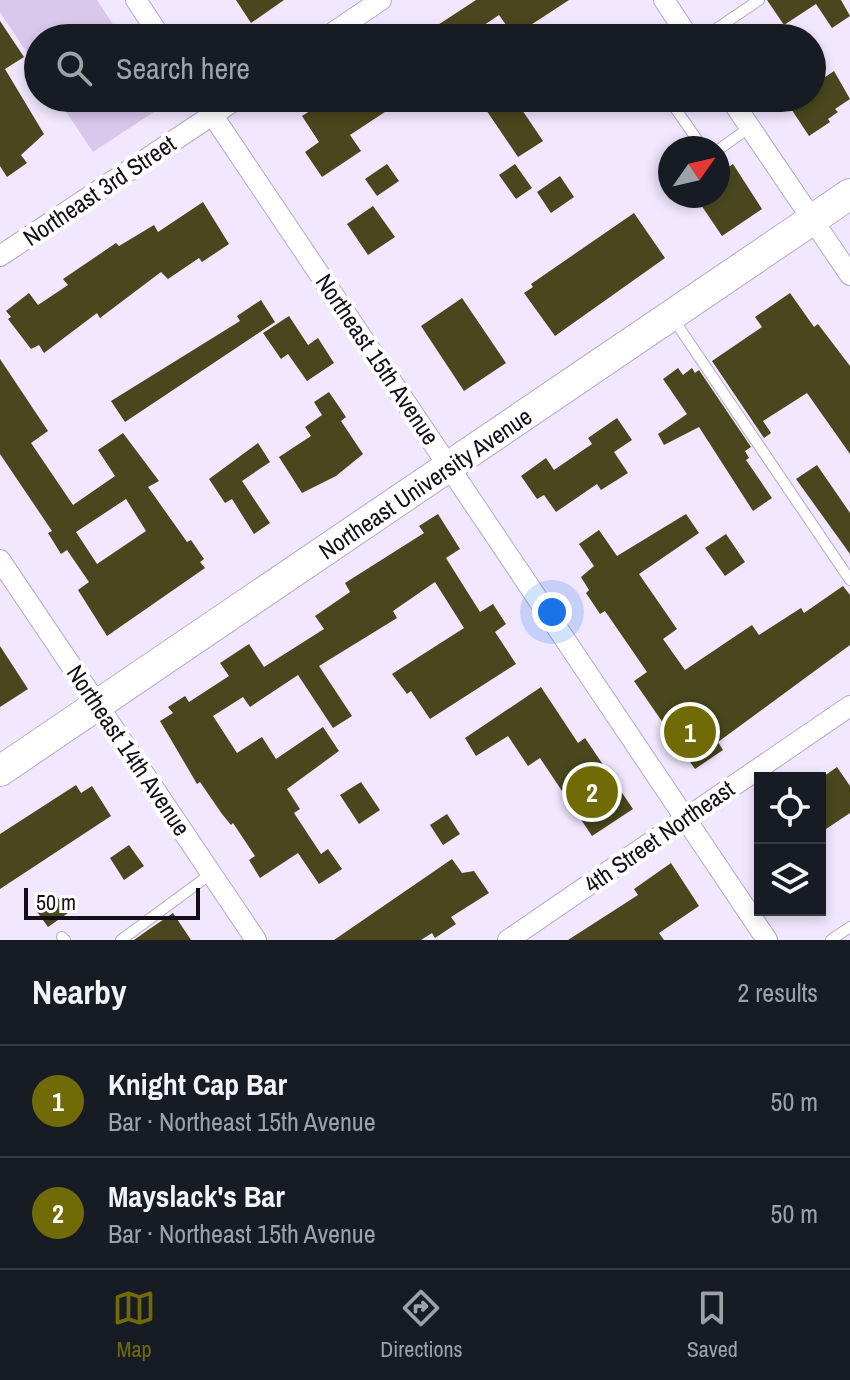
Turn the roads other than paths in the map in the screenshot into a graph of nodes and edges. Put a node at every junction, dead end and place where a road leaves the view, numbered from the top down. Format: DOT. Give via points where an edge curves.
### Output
graph roads {
  1 [pos="136,0"];
  2 [pos="381,0"];
  3 [pos="664,0"];
  4 [pos="759,0"];
  5 [pos="152,24"];
  6 [pos="346,24"];
  7 [pos="680,24"];
  8 [pos="724,24"];
  9 [pos="200,112"];
  10 [pos="210,112"];
  11 [pos="678,112"];
  12 [pos="740,112"];
  13 [pos="750,127"];
  14 [pos="695,136"];
  15 [pos="730,141"];
  16 [pos="850,194"];
  17 [pos="812,220"];
  18 [pos="0,256"];
  19 [pos="850,275"];
  20 [pos="671,316"];
  21 [pos="450,466"];
  22 [pos="0,560"];
  23 [pos="850,580"];
  24 [pos="98,704"];
  25 [pos="850,706"];
  26 [pos="0,771"];
  27 [pos="685,816"];
  28 [pos="212,873"];
  29 [pos="850,927"];
  30 [pos="121,940"];
  31 [pos="256,940"];
  32 [pos="508,940"];
  33 [pos="767,940"];
  34 [pos="831,940"];
  1 -- 5 [label="street"];
  2 -- 6 [label="street"];
  3 -- 7 [label="street"];
  4 -- 8 [label="lane"];
  9 -- 18 [label="street, Northeast 3rd Street"];
  10 -- 21 [label="street, Northeast 15th Avenue"];
  11 -- 14 [label="lane"];
  12 -- 13 [label="street"];
  13 -- 15 [label="lane"];
  13 -- 17 [label="street"];
  16 -- 17 [label="main road, Northeast University Avenue"];
  17 -- 19 [label="street"];
  17 -- 20 [label="main road, Northeast University Avenue"];
  20 -- 21 [label="main road, Northeast University Avenue"];
  20 -- 23 [label="lane"];
  21 -- 24 [label="main road, Northeast University Avenue"];
  21 -- 27 [label="street, Northeast 15th Avenue"];
  22 -- 24 [label="street, Northeast 14th Avenue"];
  24 -- 26 [label="main road, Northeast University Avenue"];
  24 -- 28 [label="street, Northeast 14th Avenue"];
  25 -- 27 [label="street, 4th Street Northeast"];
  27 -- 32 [label="street, 4th Street Northeast"];
  27 -- 33 [label="street, Northeast 15th Avenue"];
  28 -- 30 [label="lane"];
  28 -- 31 [label="street, Northeast 14th Avenue"];
  29 -- 34 [label="lane"];
}
